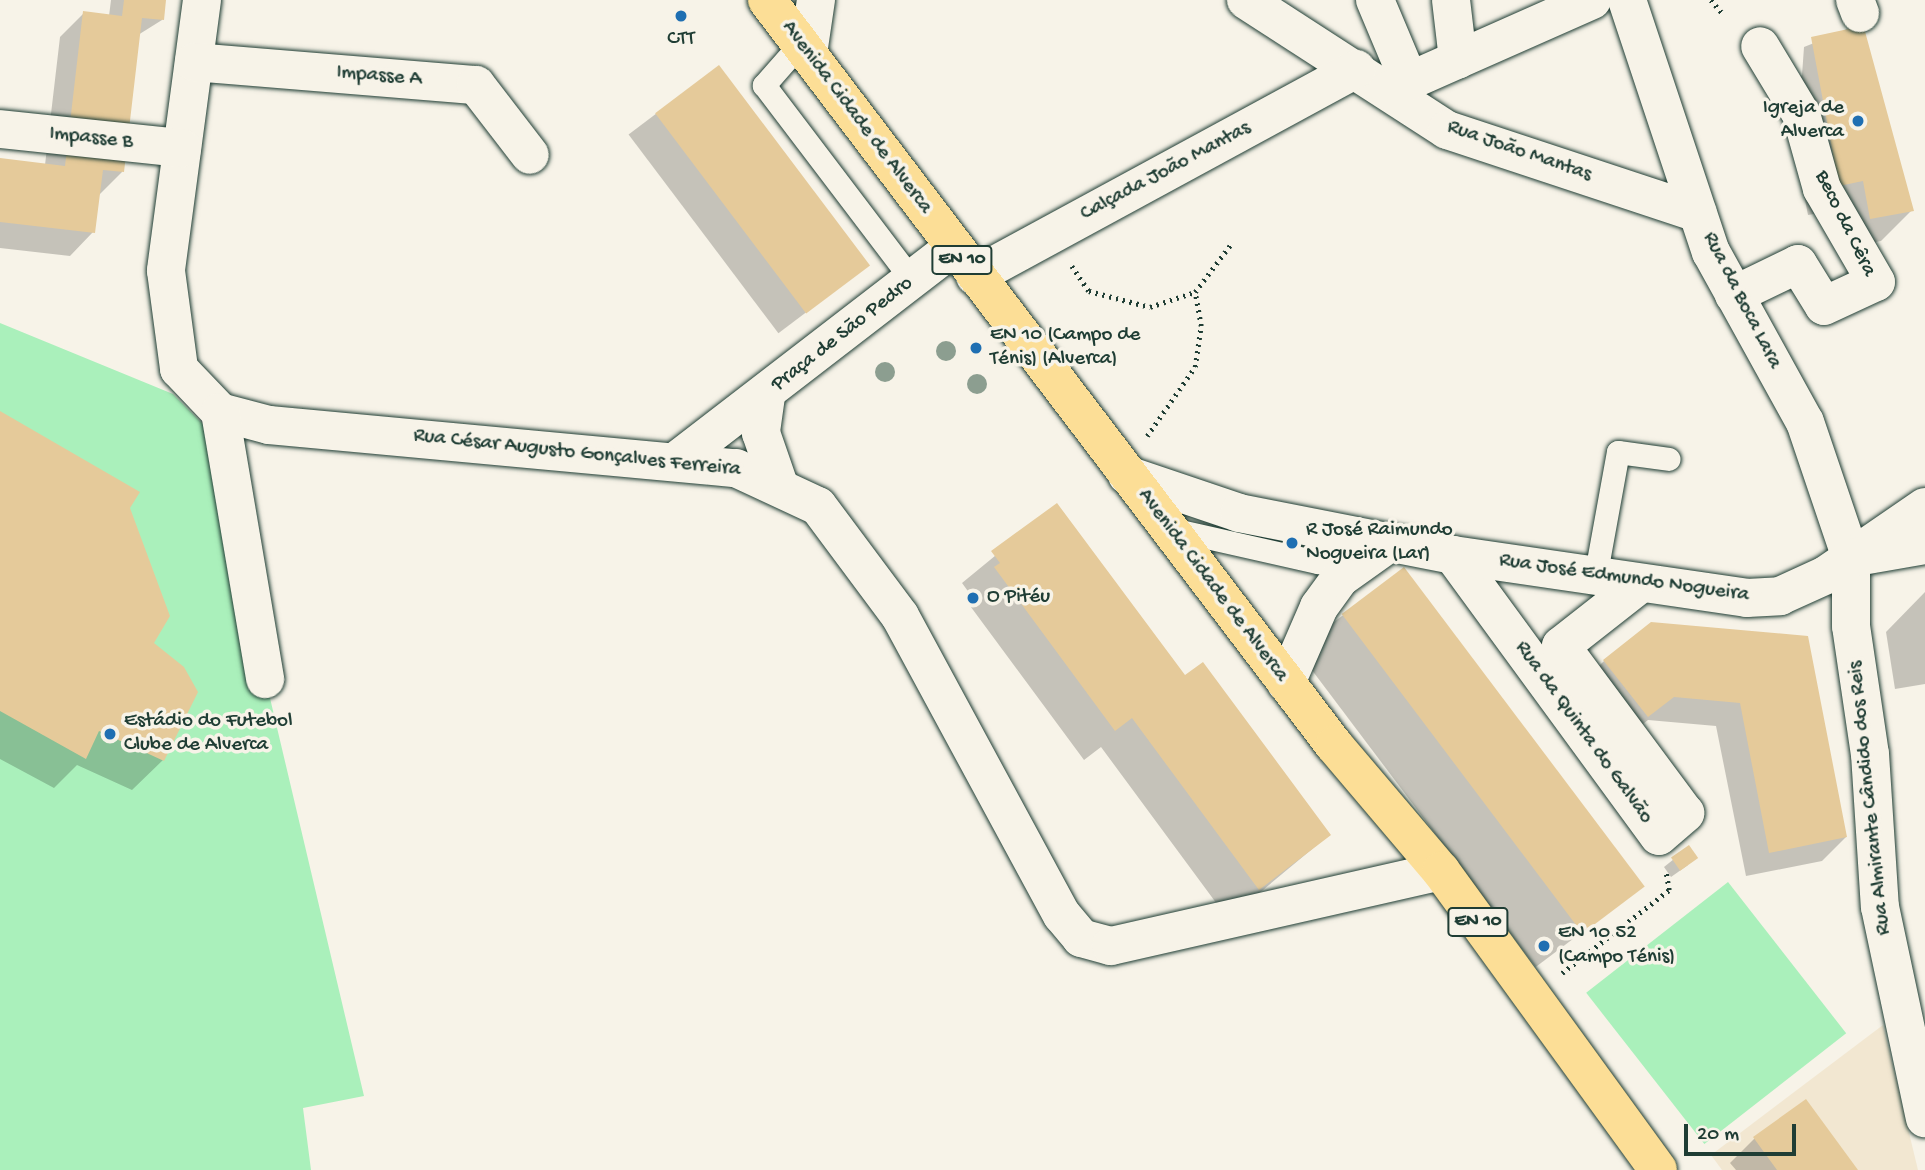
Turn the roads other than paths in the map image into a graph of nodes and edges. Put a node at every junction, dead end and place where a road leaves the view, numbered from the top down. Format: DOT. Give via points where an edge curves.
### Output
graph roads {
  1 [pos="202,0"];
  2 [pos="767,0"];
  3 [pos="816,0"];
  4 [pos="1375,0"];
  5 [pos="1451,0"];
  6 [pos="1592,0"];
  7 [pos="1627,0"];
  8 [pos="1266,4"];
  9 [pos="1760,46"];
  10 [pos="804,49"];
  11 [pos="1458,60"];
  12 [pos="194,62"];
  13 [pos="1357,69"];
  14 [pos="1399,86"];
  15 [pos="0,129"];
  16 [pos="182,148"];
  17 [pos="530,155"];
  18 [pos="1698,213"];
  19 [pos="964,262"];
  20 [pos="912,280"];
  21 [pos="1734,295"];
  22 [pos="766,396"];
  23 [pos="220,412"];
  24 [pos="1669,458"];
  25 [pos="676,461"];
  26 [pos="1125,471"];
  27 [pos="778,482"];
  28 [pos="1925,507"];
  29 [pos="1169,529"];
  30 [pos="1389,542"];
  31 [pos="1925,545"];
  32 [pos="1453,555"];
  33 [pos="1851,558"];
  34 [pos="1595,578"];
  35 [pos="1640,584"];
  36 [pos="265,679"];
  37 [pos="1286,683"];
  38 [pos="1441,872"];
  39 [pos="1925,1118"];
  40 [pos="1658,1170"];
  1 -- 12 [label="street"];
  2 -- 10 [label="main road, Avenida Cidade de Alverca / EN 10"];
  3 -- 10 [label="street"];
  4 -- 14 [label="street"];
  5 -- 11 [label="street"];
  6 -- 11 [label="street"];
  7 -- 18 [label="street, Rua da Boca Lara"];
  8 -- 13 [label="street, Rua João Mantas"];
  9 -- 21 [label="street, Beco da Cêra" via="1801,114 1822,189 1876,282 1824,306 1798,264"];
  10 -- 19 [label="main road, Avenida Cidade de Alverca / EN 10"];
  10 -- 20 [label="lane" via="764,85"];
  11 -- 14 [label="street"];
  12 -- 16 [label="street"];
  12 -- 17 [label="street, Impasse A" via="476,85"];
  13 -- 14 [label="street, Rua João Mantas"];
  13 -- 19 [label="street, Calçada João Mantas" via="1096,210"];
  14 -- 18 [label="street, Rua João Mantas" via="1447,130"];
  15 -- 16 [label="street, Impasse B"];
  16 -- 23 [label="street" via="166,271 178,369"];
  18 -- 21 [label="street, Rua da Boca Lara"];
  19 -- 20 [label="street, Praça de São Pedro"];
  19 -- 26 [label="main road, Avenida Cidade de Alverca / EN 10"];
  20 -- 22 [label="street, Praça de São Pedro"];
  21 -- 33 [label="street, Rua da Boca Lara" via="1805,422"];
  22 -- 25 [label="street, Praça de São Pedro"];
  22 -- 27 [label="street, Praça de São Pedro" via="761,433"];
  23 -- 25 [label="street, Rua César Augusto Gonçalves Ferreira" via="269,425"];
  23 -- 36 [label="street"];
  24 -- 34 [label="lane" via="1618,452"];
  25 -- 27 [label="street, Rua César Augusto Gonçalves Ferreira" via="736,468"];
  26 -- 29 [label="main road, Avenida Cidade de Alverca / EN 10"];
  26 -- 30 [label="street, Rua José Edmundo Nogueira" via="1239,513"];
  27 -- 38 [label="street, Rua César Augusto Gonçalves Ferreira" via="818,506 900,616 1062,915 1081,938 1111,946"];
  28 -- 33 [label="street"];
  29 -- 30 [label="lane, Rua José Edmundo Nogueira" via="1318,562"];
  29 -- 37 [label="main road, Avenida Cidade de Alverca / EN 10"];
  30 -- 32 [label="street, Rua José Edmundo Nogueira"];
  30 -- 37 [label="street" via="1340,578 1319,607"];
  31 -- 33 [label="street"];
  32 -- 34 [label="street, Rua José Edmundo Nogueira"];
  32 -- 35 [label="street, Rua da Quinta do Galvão" via="1659,836 1685,813 1561,646"];
  33 -- 35 [label="street, Rua José Edmundo Nogueira" via="1780,596 1747,598"];
  33 -- 39 [label="street, Rua Almirante Cândido dos Reis" via="1851,626 1870,754 1880,908"];
  34 -- 35 [label="street, Rua José Edmundo Nogueira"];
  37 -- 38 [label="main road, Avenida Cidade de Alverca / EN 10"];
  38 -- 40 [label="main road, Avenida Cidade de Alverca / EN 10"];
}
